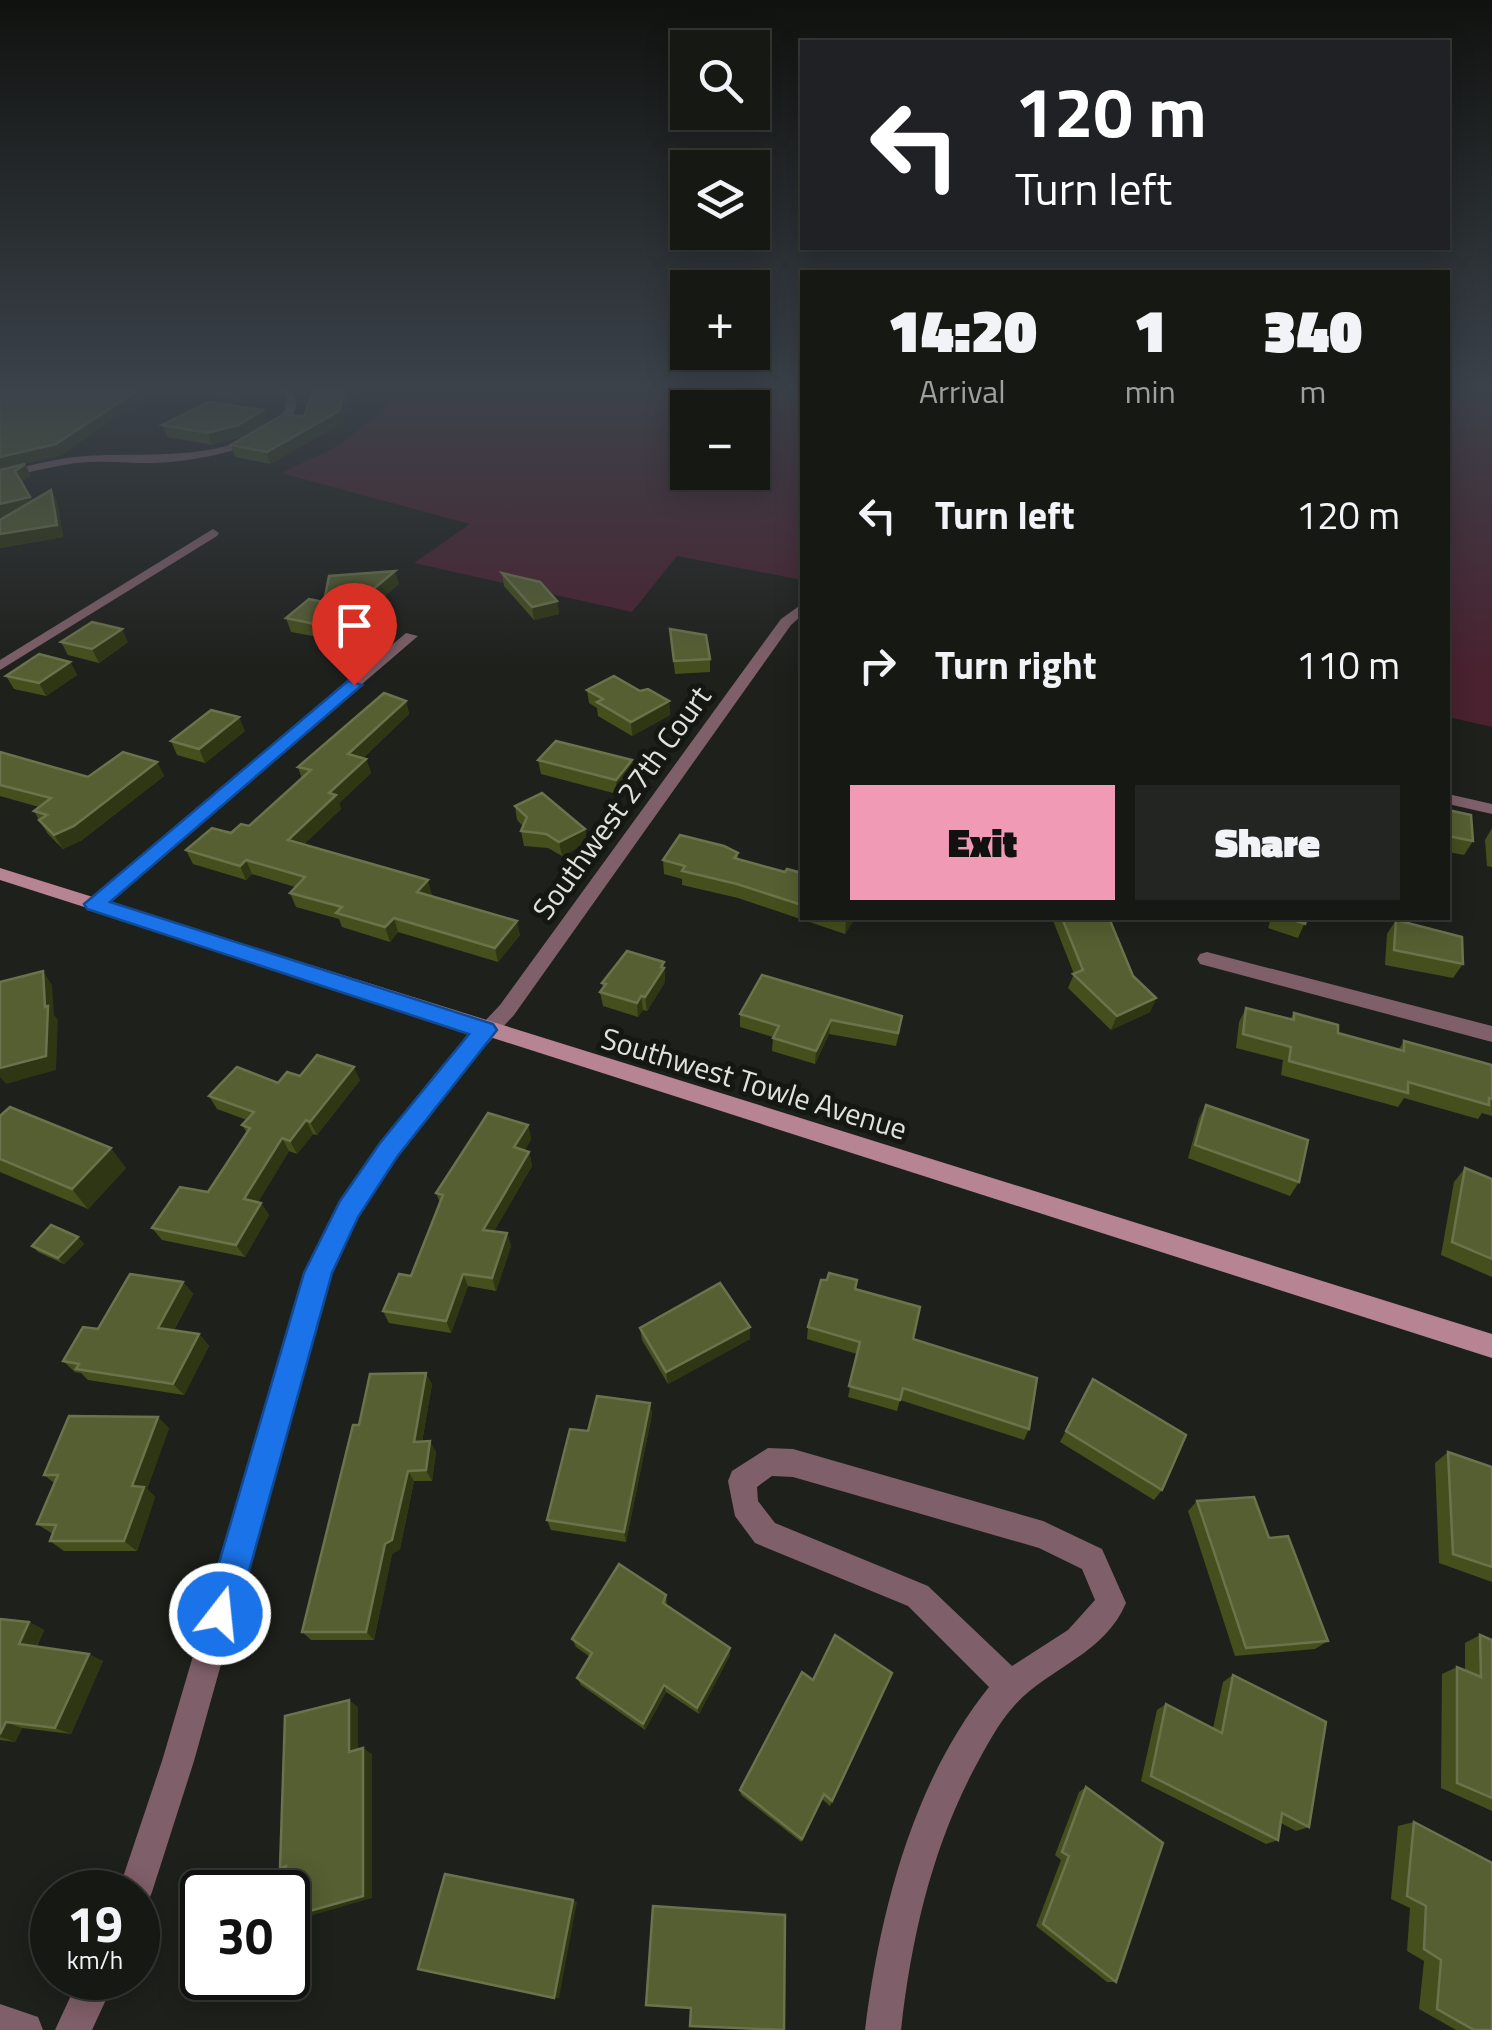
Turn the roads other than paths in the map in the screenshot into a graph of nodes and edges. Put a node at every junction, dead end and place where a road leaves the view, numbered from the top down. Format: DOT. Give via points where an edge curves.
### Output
graph roads {
  1 [pos="213,532"];
  2 [pos="800,610"];
  3 [pos="411,636"];
  4 [pos="0,666"];
  5 [pos="1450,799"];
  6 [pos="1492,808"];
  7 [pos="0,874"];
  8 [pos="94,904"];
  9 [pos="1207,959"];
  10 [pos="485,1030"];
  11 [pos="1492,1034"];
  12 [pos="1492,1346"];
  13 [pos="1010,1687"];
  14 [pos="141,1870"];
  15 [pos="87,2000"];
  16 [pos="0,2022"];
  17 [pos="26,2030"];
  18 [pos="73,2030"];
  19 [pos="883,2030"];
  1 -- 4 [label="street"];
  2 -- 10 [label="street, Southwest 27th Court" via="507,1010"];
  3 -- 8 [label="street"];
  5 -- 6 [label="street"];
  7 -- 8 [label="main road, Southwest Towle Avenue"];
  8 -- 10 [label="main road, Southwest Towle Avenue"];
  9 -- 11 [label="street"];
  10 -- 12 [label="main road, Southwest Towle Avenue"];
  10 -- 14 [label="street, Southwest 27th Court" via="388,1150 318,1273"];
  13 -- 13 [label="street" via="1086,1634 1111,1603 1092,1560 1043,1535 793,1463 768,1462 742,1481 745,1506 765,1533 918,1596"];
  13 -- 19 [label="street" via="950,1779 926,1836 888,1972"];
  15 -- 18 [label="street"];
  16 -- 17 [label="street"];
}
